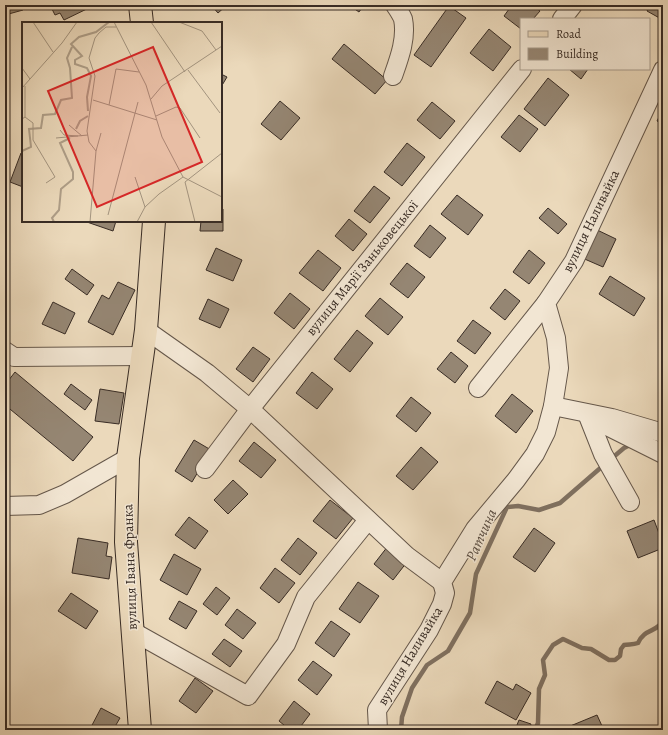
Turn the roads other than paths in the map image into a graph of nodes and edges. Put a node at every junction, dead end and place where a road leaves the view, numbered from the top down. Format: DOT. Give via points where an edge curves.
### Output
graph roads {
  1 [pos="140,5"];
  2 [pos="396,5"];
  3 [pos="573,5"];
  4 [pos="563,18"];
  5 [pos="142,22"];
  6 [pos="521,70"];
  7 [pos="663,70"];
  8 [pos="393,76"];
  9 [pos="154,222"];
  10 [pos="546,303"];
  11 [pos="146,330"];
  12 [pos="5,350"];
  13 [pos="142,356"];
  14 [pos="478,388"];
  15 [pos="553,406"];
  16 [pos="250,409"];
  17 [pos="583,414"];
  18 [pos="655,431"];
  19 [pos="655,450"];
  20 [pos="128,458"];
  21 [pos="205,469"];
  22 [pos="630,502"];
  23 [pos="5,506"];
  24 [pos="368,520"];
  25 [pos="442,582"];
  26 [pos="132,631"];
  27 [pos="140,730"];
  28 [pos="378,730"];
  1 -- 5 [label="main road"];
  2 -- 8 [label="street" via="402,18 403,32 402,48"];
  3 -- 4 [label="street"];
  6 -- 16 [label="street, вулиця Марії Заньковецької"];
  7 -- 10 [label="street, вулиця Наливайка" via="574,261"];
  9 -- 11 [label="main road, вулиця Івана Франка"];
  10 -- 14 [label="street, вулиця Наливайка"];
  10 -- 15 [label="street" via="556,338 559,368"];
  11 -- 13 [label="main road, вулиця Івана Франка"];
  11 -- 16 [label="street" via="207,373"];
  12 -- 13 [label="street" via="14,357"];
  13 -- 20 [label="main road, вулиця Івана Франка"];
  15 -- 17 [label="street"];
  15 -- 25 [label="street" via="546,432 535,454 475,529"];
  16 -- 21 [label="street, вулиця Марії Заньковецької"];
  16 -- 24 [label="street"];
  17 -- 18 [label="street" via="612,418"];
  17 -- 19 [label="street"];
  17 -- 22 [label="street"];
  20 -- 23 [label="street" via="65,494 39,505"];
  20 -- 26 [label="main road, вулиця Івана Франка" via="126,542"];
  24 -- 25 [label="street" via="407,556"];
  24 -- 26 [label="street" via="306,597 286,644 248,696"];
  25 -- 28 [label="street, вулиця Наливайка" via="445,593 429,630 377,710"];
  26 -- 27 [label="main road, вулиця Івана Франка"];
}
